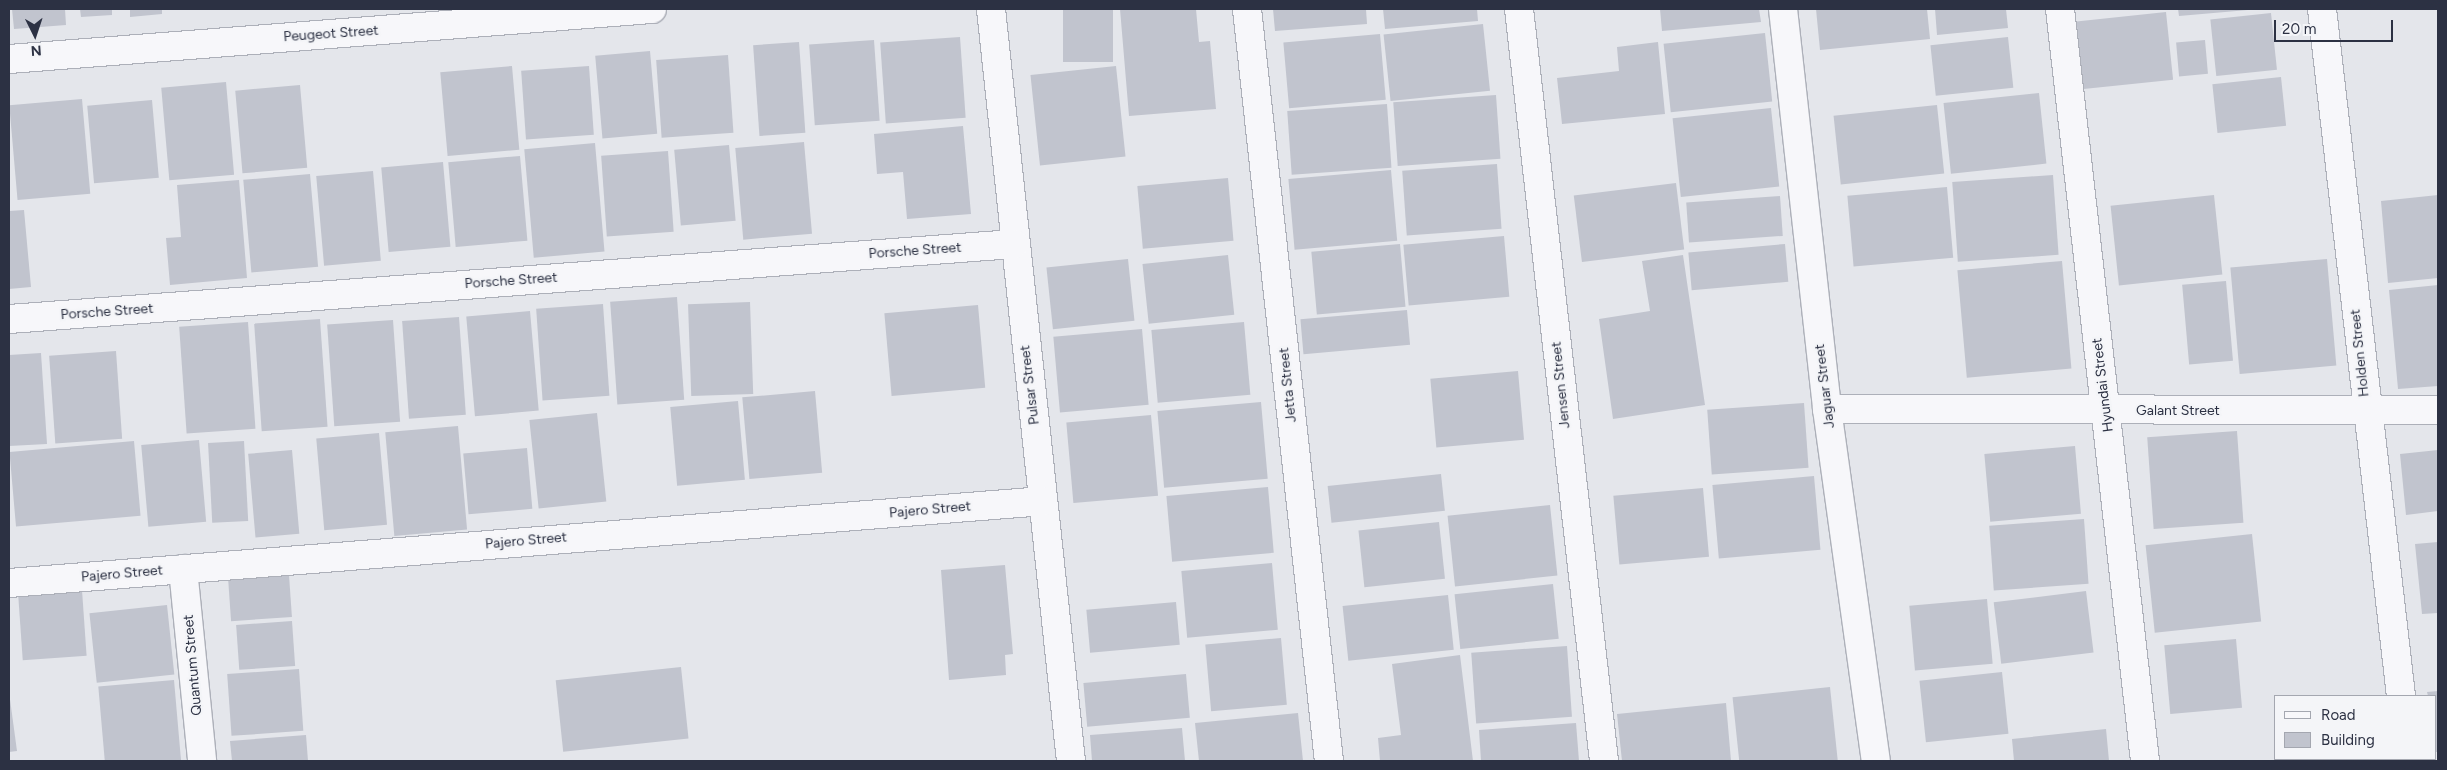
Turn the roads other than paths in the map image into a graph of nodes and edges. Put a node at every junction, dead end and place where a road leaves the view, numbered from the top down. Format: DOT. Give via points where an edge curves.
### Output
graph roads {
  1 [pos="652,9"];
  2 [pos="991,9"];
  3 [pos="1247,9"];
  4 [pos="1519,9"];
  5 [pos="1783,9"];
  6 [pos="2060,9"];
  7 [pos="2322,9"];
  8 [pos="9,59"];
  9 [pos="1014,244"];
  10 [pos="9,319"];
  11 [pos="1827,410"];
  12 [pos="2438,410"];
  13 [pos="2106,411"];
  14 [pos="2367,412"];
  15 [pos="1043,500"];
  16 [pos="183,569"];
  17 [pos="9,583"];
  18 [pos="2401,695"];
  19 [pos="202,761"];
  20 [pos="1071,761"];
  21 [pos="1330,761"];
  22 [pos="1604,761"];
  23 [pos="1876,761"];
  24 [pos="2145,761"];
  1 -- 8 [label="street, Peugeot Street"];
  2 -- 9 [label="street, Pulsar Street"];
  3 -- 21 [label="street, Jetta Street"];
  4 -- 22 [label="street, Jensen Street"];
  5 -- 11 [label="street, Jaguar Street"];
  6 -- 13 [label="street, Hyundai Street"];
  7 -- 14 [label="street, Holden Street"];
  9 -- 10 [label="street, Porsche Street"];
  9 -- 15 [label="street, Pulsar Street"];
  11 -- 13 [label="street, Galant Street"];
  11 -- 23 [label="street, Jaguar Street"];
  12 -- 14 [label="street, Galant Street"];
  13 -- 14 [label="street, Galant Street"];
  13 -- 24 [label="street, Hyundai Street"];
  14 -- 18 [label="street, Holden Street"];
  15 -- 16 [label="street, Pajero Street"];
  15 -- 20 [label="street, Pulsar Street"];
  16 -- 17 [label="street, Pajero Street"];
  16 -- 19 [label="street, Quantum Street"];
}
